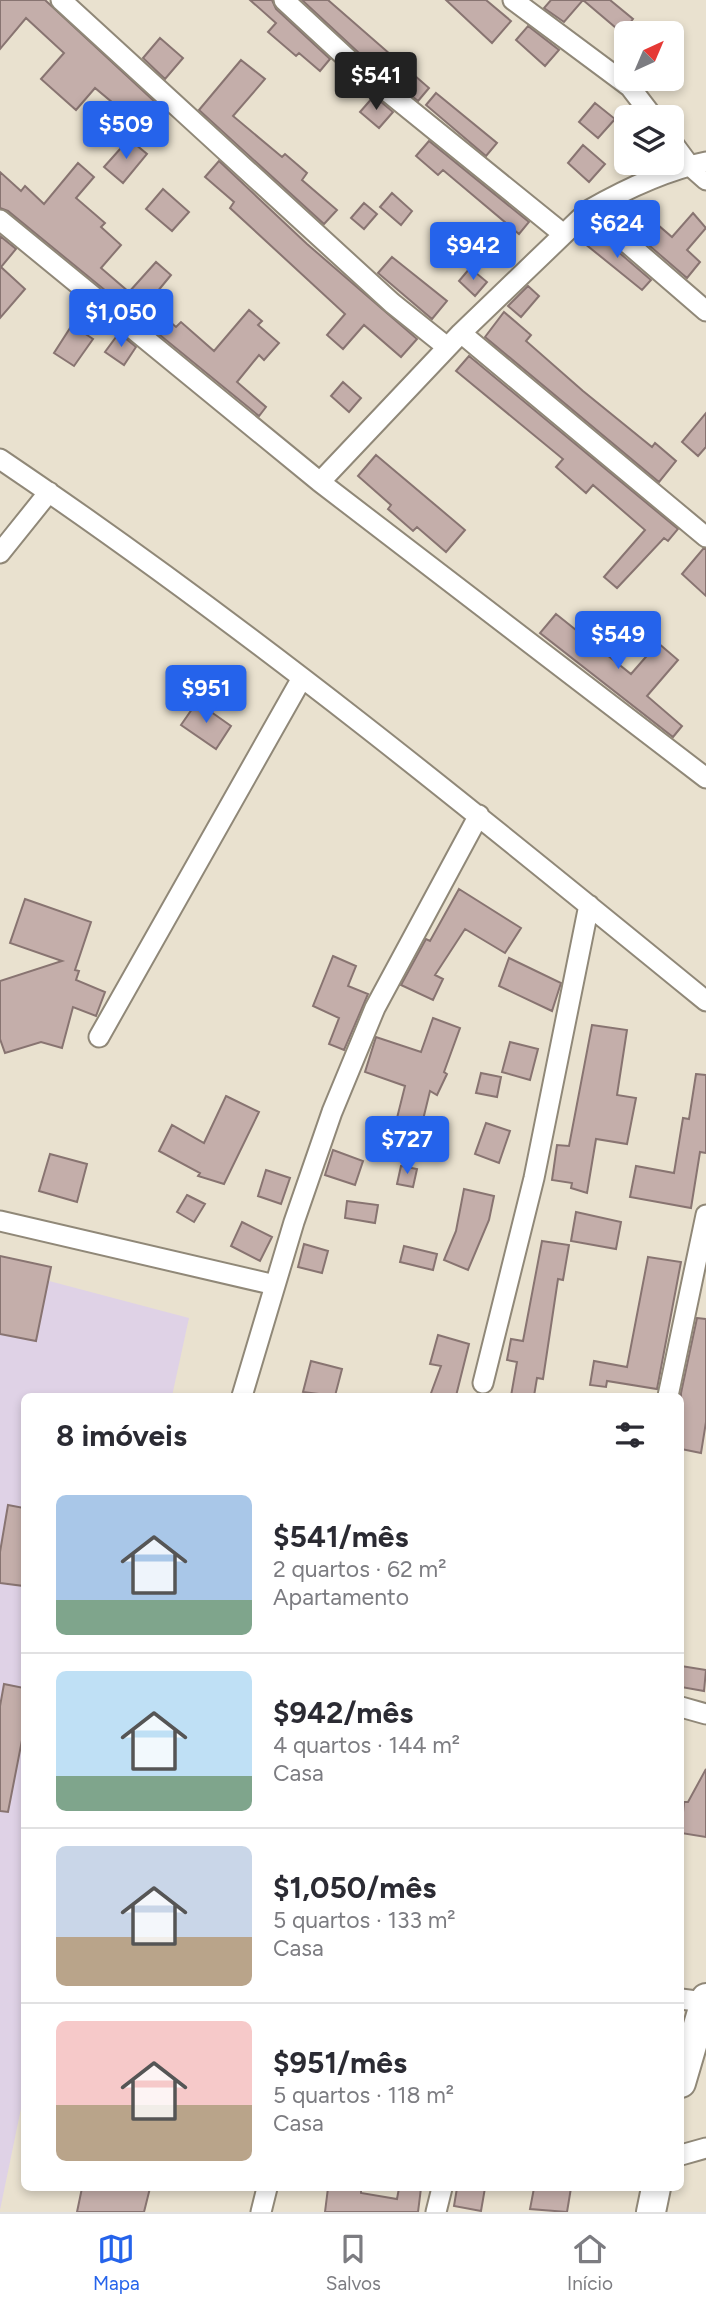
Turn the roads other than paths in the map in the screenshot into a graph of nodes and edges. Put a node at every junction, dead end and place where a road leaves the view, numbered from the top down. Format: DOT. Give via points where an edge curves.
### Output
graph roads {
  1 [pos="61,0"];
  2 [pos="284,0"];
  3 [pos="513,0"];
  4 [pos="644,105"];
  5 [pos="684,152"];
  6 [pos="698,164"];
  7 [pos="706,180"];
  8 [pos="589,211"];
  9 [pos="0,220"];
  10 [pos="562,233"];
  11 [pos="706,311"];
  12 [pos="461,333"];
  13 [pos="447,348"];
  14 [pos="0,458"];
  15 [pos="320,482"];
  16 [pos="49,492"];
  17 [pos="706,537"];
  18 [pos="0,552"];
  19 [pos="302,678"];
  20 [pos="706,778"];
  21 [pos="479,815"];
  22 [pos="589,905"];
  23 [pos="706,1001"];
  24 [pos="99,1037"];
  25 [pos="706,1215"];
  26 [pos="0,1221"];
  27 [pos="275,1285"];
  28 [pos="483,1383"];
  29 [pos="248,1393"];
  30 [pos="669,1393"];
  31 [pos="684,1708"];
  32 [pos="706,1714"];
  33 [pos="697,2000"];
  34 [pos="684,2067"];
  35 [pos="706,2148"];
  36 [pos="684,2154"];
  37 [pos="266,2191"];
  38 [pos="441,2191"];
  39 [pos="655,2191"];
  40 [pos="261,2212"];
  41 [pos="436,2212"];
  42 [pos="651,2212"];
  1 -- 13 [label="street"];
  2 -- 10 [label="street" via="351,62"];
  3 -- 4 [label="street" via="630,87"];
  5 -- 6 [label="street"];
  6 -- 7 [label="street"];
  6 -- 8 [label="street" via="612,197"];
  8 -- 10 [label="street"];
  8 -- 11 [label="street"];
  9 -- 15 [label="street"];
  10 -- 12 [label="street"];
  12 -- 13 [label="street"];
  12 -- 17 [label="street"];
  13 -- 15 [label="street"];
  14 -- 16 [label="street"];
  15 -- 20 [label="street"];
  16 -- 18 [label="street"];
  16 -- 19 [label="street"];
  19 -- 21 [label="street"];
  19 -- 24 [label="street"];
  21 -- 22 [label="street"];
  21 -- 27 [label="street" via="375,1008 332,1112"];
  22 -- 23 [label="street"];
  22 -- 28 [label="street" via="534,1178"];
  25 -- 30 [label="street"];
  26 -- 27 [label="street"];
  27 -- 29 [label="street"];
  31 -- 32 [label="street"];
  33 -- 34 [label="main road"];
  35 -- 36 [label="street"];
  37 -- 40 [label="street"];
  38 -- 41 [label="street"];
  39 -- 42 [label="main road"];
}
